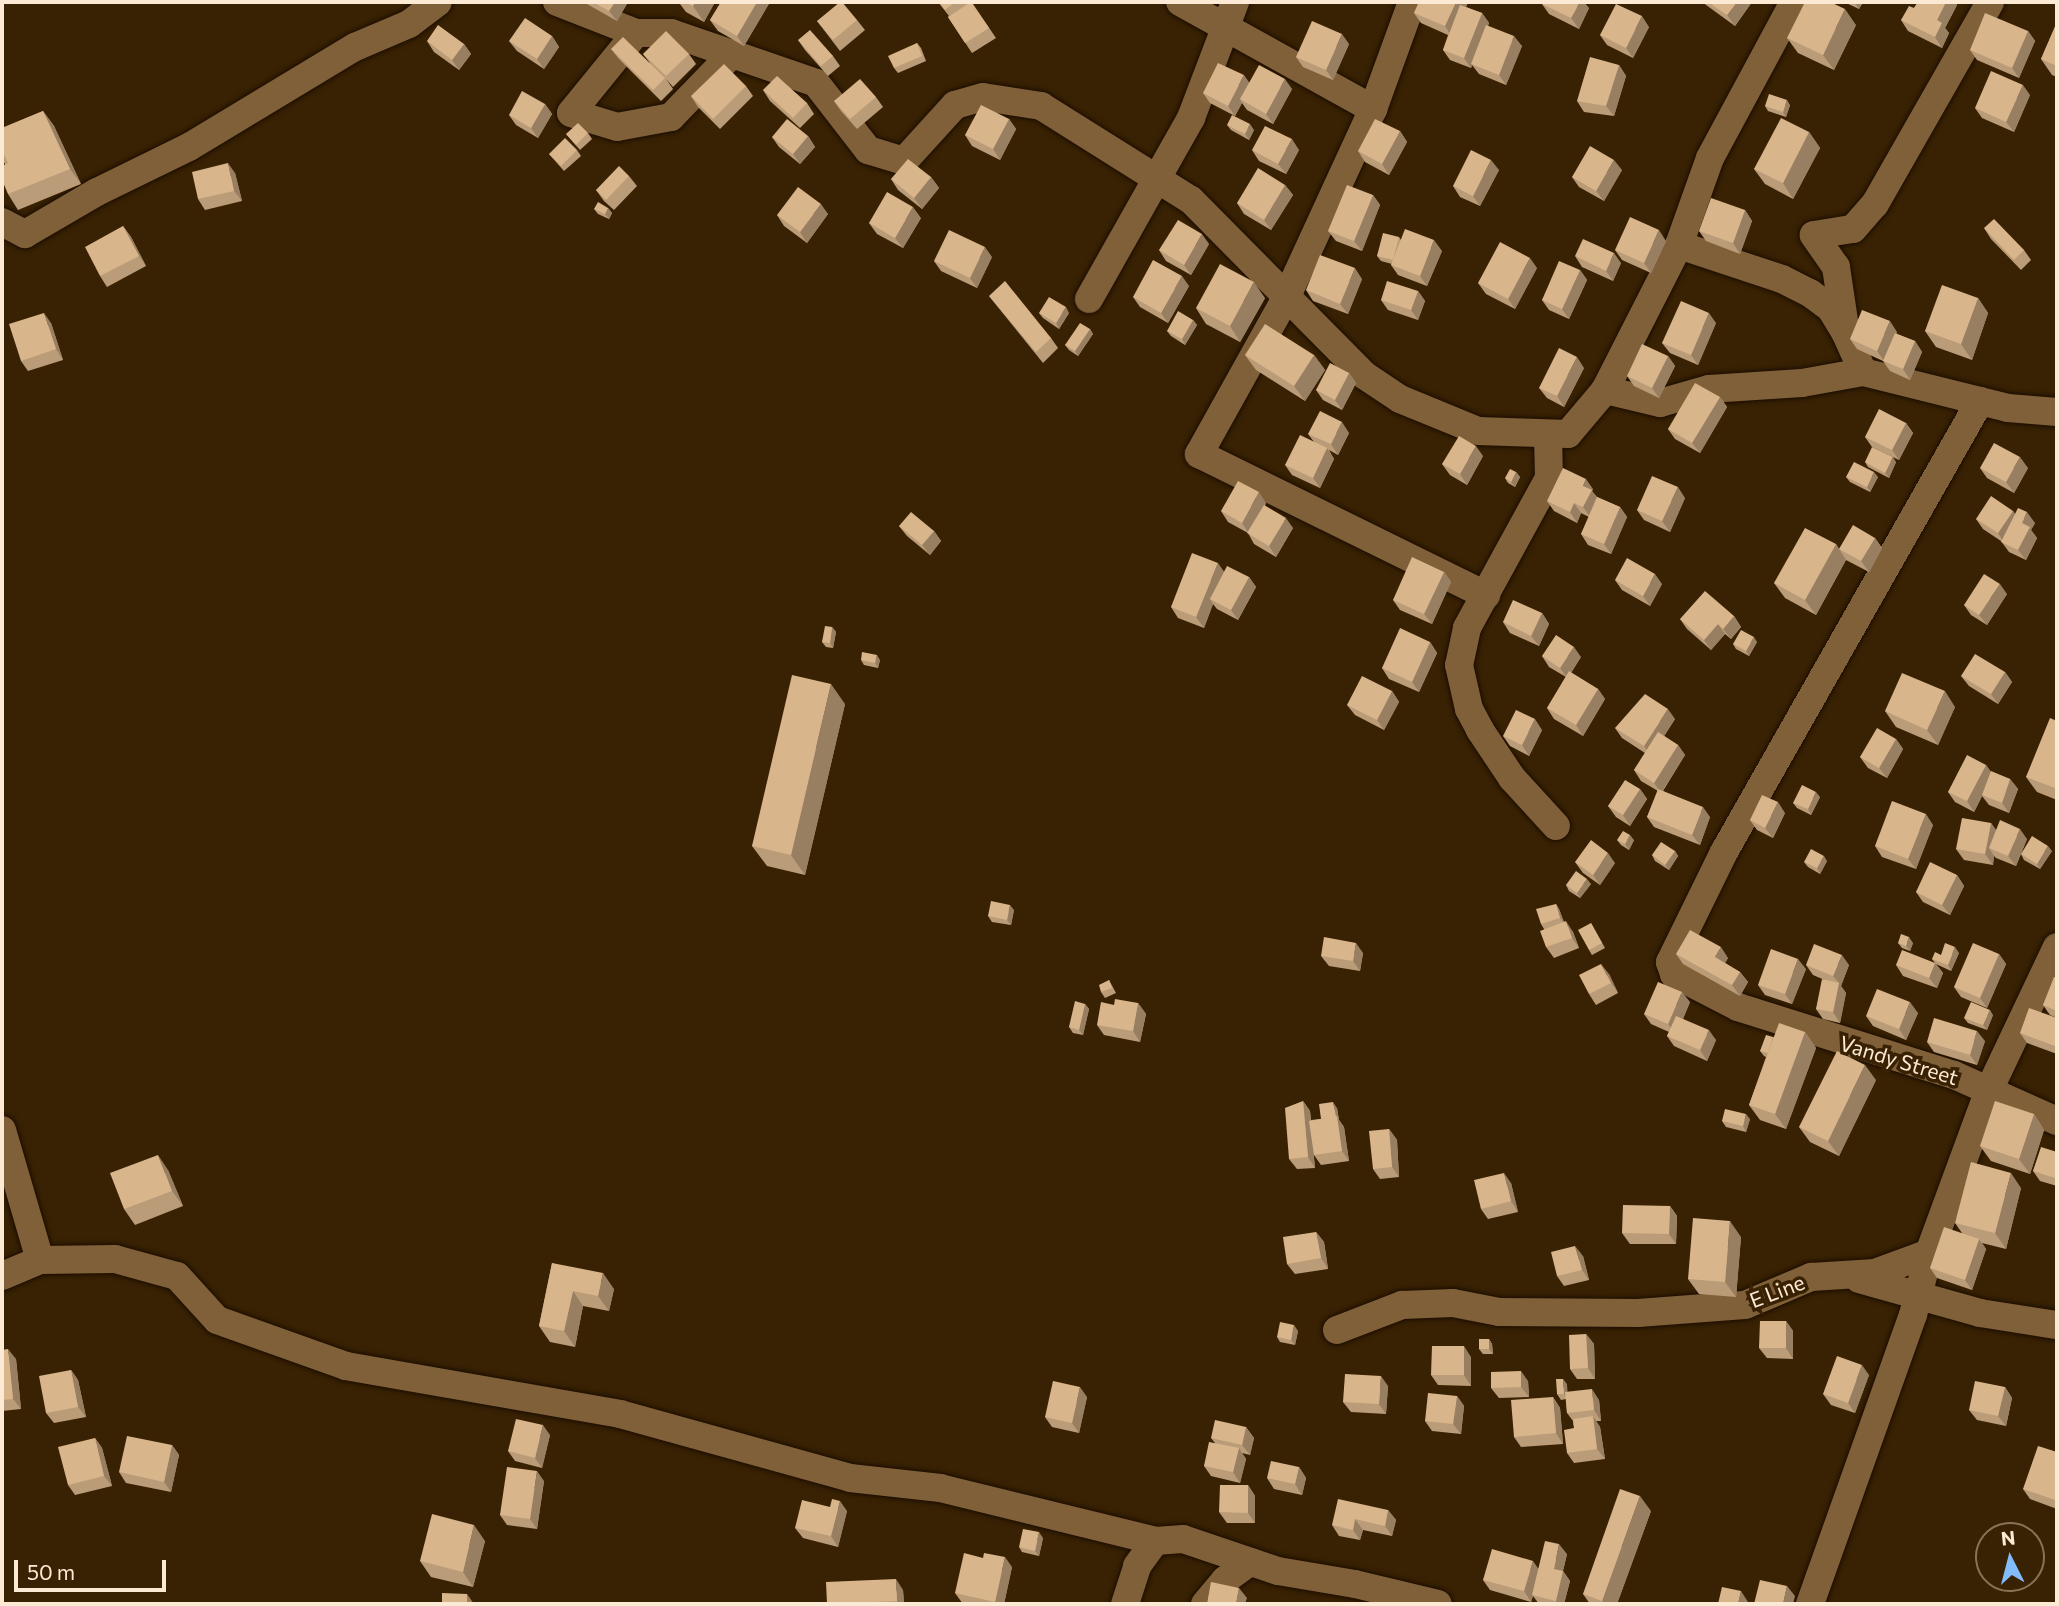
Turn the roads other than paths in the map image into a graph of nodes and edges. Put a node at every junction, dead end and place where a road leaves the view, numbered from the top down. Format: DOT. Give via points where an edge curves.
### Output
graph roads {
  1 [pos="438,2"];
  2 [pos="557,2"];
  3 [pos="1180,2"];
  4 [pos="1235,2"];
  5 [pos="1412,2"];
  6 [pos="1794,2"];
  7 [pos="1990,2"];
  8 [pos="1224,29"];
  9 [pos="636,33"];
  10 [pos="732,54"];
  11 [pos="1373,109"];
  12 [pos="1159,180"];
  13 [pos="2,222"];
  14 [pos="1679,244"];
  15 [pos="1287,296"];
  16 [pos="1089,299"];
  17 [pos="1846,334"];
  18 [pos="1863,372"];
  19 [pos="1605,390"];
  20 [pos="1980,401"];
  21 [pos="2057,412"];
  22 [pos="1548,435"];
  23 [pos="1486,595"];
  24 [pos="1556,826"];
  25 [pos="2057,947"];
  26 [pos="1989,1090"];
  27 [pos="2057,1121"];
  28 [pos="2,1130"];
  29 [pos="1929,1253"];
  30 [pos="40,1260"];
  31 [pos="1844,1275"];
  32 [pos="2,1276"];
  33 [pos="1917,1295"];
  34 [pos="2057,1325"];
  35 [pos="1337,1330"];
  36 [pos="1155,1541"];
  37 [pos="1250,1562"];
  38 [pos="1125,1604"];
  39 [pos="1205,1604"];
  40 [pos="1438,1604"];
  41 [pos="1810,1604"];
  1 -- 13 [label="street" via="410,24 355,47 189,147 25,234"];
  2 -- 9 [label="street"];
  3 -- 8 [label="street"];
  4 -- 8 [label="street"];
  5 -- 11 [label="street"];
  6 -- 14 [label="street" via="1710,158"];
  7 -- 17 [label="street" via="1875,204 1853,229 1814,235 1836,267"];
  8 -- 11 [label="street"];
  8 -- 12 [label="street" via="1191,118"];
  9 -- 10 [label="street" via="671,33"];
  9 -- 10 [label="street" via="571,114 617,127 671,117"];
  10 -- 12 [label="street" via="816,83 868,150 904,161 956,105 983,97 1041,106"];
  11 -- 15 [label="street"];
  12 -- 15 [label="street" via="1210,217"];
  12 -- 16 [label="street"];
  14 -- 17 [label="street" via="1782,278 1810,293 1831,309"];
  14 -- 19 [label="street"];
  15 -- 22 [label="street" via="1364,375 1400,399 1478,431"];
  15 -- 23 [label="street" via="1199,454"];
  17 -- 18 [label="street"];
  18 -- 19 [label="street" via="1802,383 1709,389 1660,403"];
  18 -- 20 [label="street"];
  19 -- 22 [label="street" via="1568,434"];
  20 -- 21 [label="street"];
  20 -- 26 [label="street, Vandy Street" via="1673,949 1674,975 1738,1007"];
  22 -- 23 [label="street" via="1549,478"];
  23 -- 24 [label="street" via="1462,643 1462,686 1493,751"];
  25 -- 26 [label="street"];
  26 -- 27 [label="street, Vandy Street"];
  26 -- 29 [label="street"];
  28 -- 30 [label="street"];
  29 -- 31 [label="street, E Line" via="1875,1273"];
  29 -- 33 [label="street"];
  30 -- 32 [label="street"];
  30 -- 36 [label="street" via="115,1259 177,1276 217,1320 346,1366 620,1414 839,1475 940,1488"];
  31 -- 33 [label="street"];
  31 -- 35 [label="street, E Line" via="1811,1277 1745,1305 1638,1313 1499,1312 1452,1303 1402,1305"];
  33 -- 34 [label="street" via="1980,1313"];
  33 -- 41 [label="street"];
  36 -- 37 [label="street" via="1183,1539"];
  36 -- 38 [label="street" via="1137,1566"];
  37 -- 39 [label="street" via="1225,1580"];
  37 -- 40 [label="street"];
}
